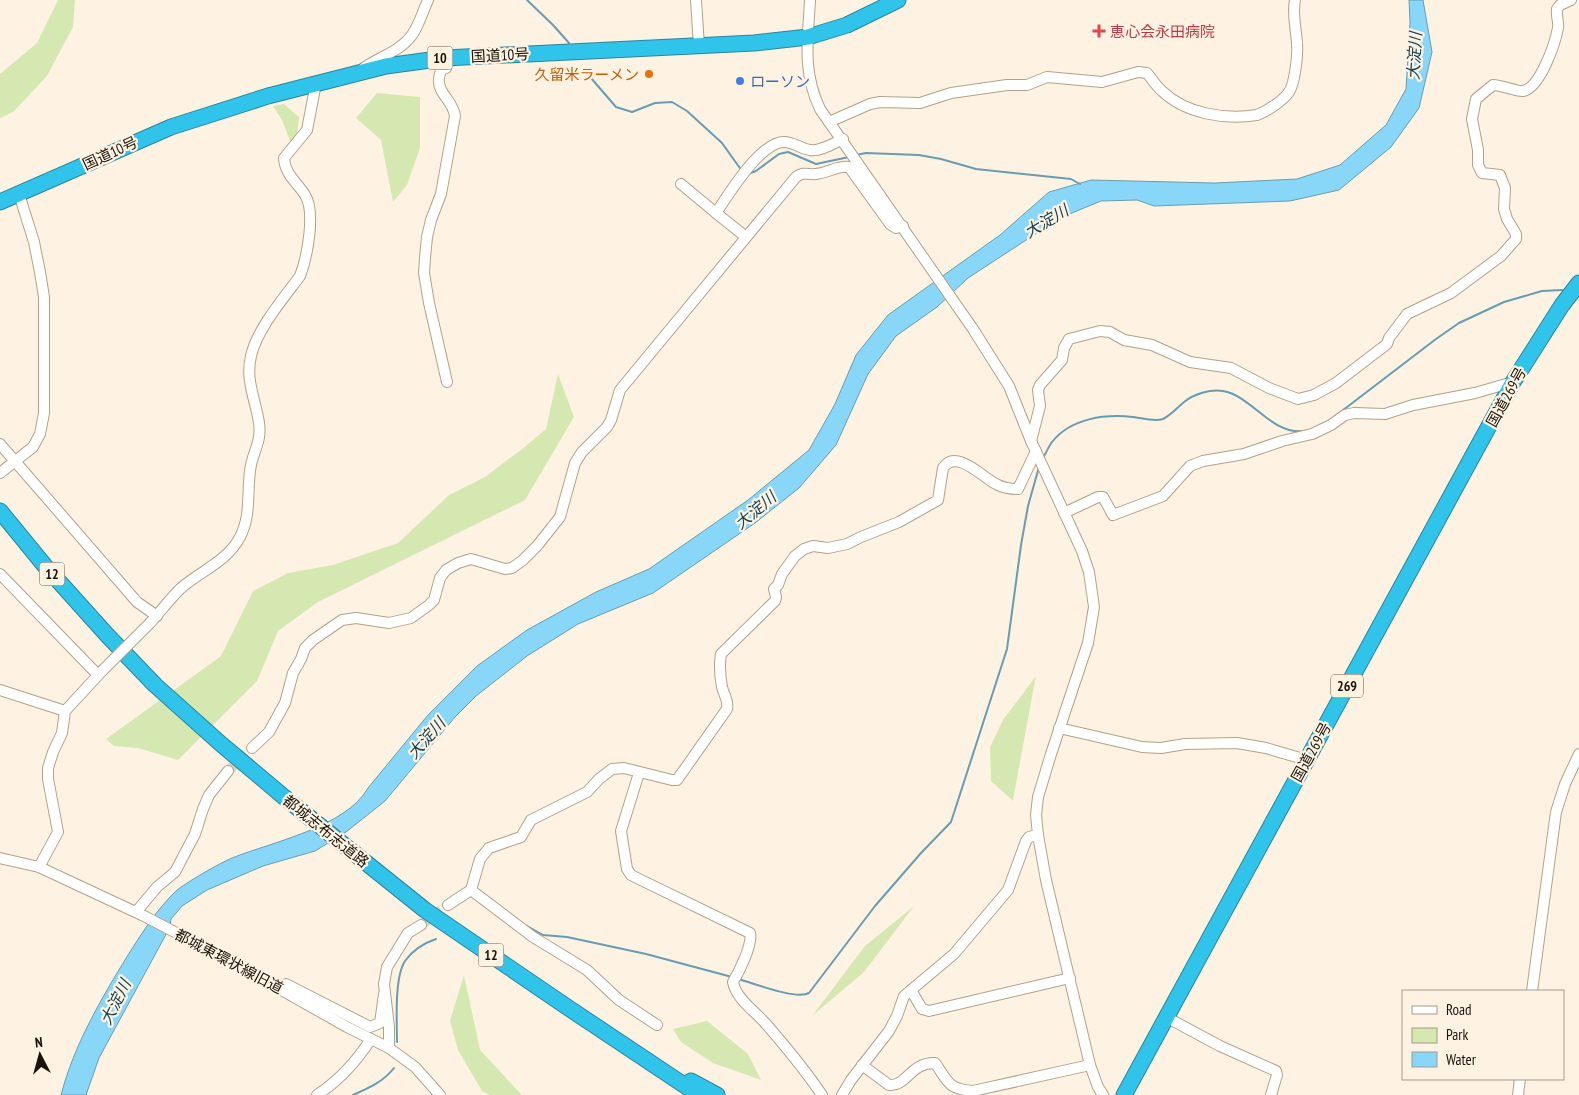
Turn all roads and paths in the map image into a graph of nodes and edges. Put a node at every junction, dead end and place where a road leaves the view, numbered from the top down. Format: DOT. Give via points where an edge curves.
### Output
graph roads {
  1 [pos="428,0"];
  2 [pos="696,0"];
  3 [pos="810,0"];
  4 [pos="898,0"];
  5 [pos="1295,0"];
  6 [pos="1571,0"];
  7 [pos="808,37"];
  8 [pos="699,46"];
  9 [pos="445,58"];
  10 [pos="357,73"];
  11 [pos="316,83"];
  12 [pos="829,122"];
  13 [pos="844,140"];
  14 [pos="681,184"];
  15 [pos="19,194"];
  16 [pos="0,202"];
  17 [pos="716,213"];
  18 [pos="903,226"];
  19 [pos="746,238"];
  20 [pos="1579,283"];
  21 [pos="447,382"];
  22 [pos="1513,382"];
  23 [pos="0,444"];
  24 [pos="1038,454"];
  25 [pos="12,463"];
  26 [pos="0,473"];
  27 [pos="0,498"];
  28 [pos="0,511"];
  29 [pos="1064,513"];
  30 [pos="0,527"];
  31 [pos="0,574"];
  32 [pos="154,620"];
  33 [pos="107,635"];
  34 [pos="100,673"];
  35 [pos="0,690"];
  36 [pos="65,711"];
  37 [pos="1059,728"];
  38 [pos="252,748"];
  39 [pos="1579,754"];
  40 [pos="1307,760"];
  41 [pos="228,771"];
  42 [pos="639,773"];
  43 [pos="1038,835"];
  44 [pos="0,858"];
  45 [pos="39,867"];
  46 [pos="470,890"];
  47 [pos="448,905"];
  48 [pos="140,914"];
  49 [pos="421,925"];
  50 [pos="1070,978"];
  51 [pos="282,989"];
  52 [pos="911,990"];
  53 [pos="1532,990"];
  54 [pos="384,994"];
  55 [pos="1166,1017"];
  56 [pos="657,1024"];
  57 [pos="370,1039"];
  58 [pos="624,1046"];
  59 [pos="389,1048"];
  60 [pos="862,1065"];
  61 [pos="1090,1065"];
  62 [pos="1520,1080"];
  63 [pos="318,1095"];
  64 [pos="440,1095"];
  65 [pos="693,1095"];
  66 [pos="699,1095"];
  67 [pos="717,1095"];
  68 [pos="822,1095"];
  69 [pos="842,1095"];
  70 [pos="1103,1095"];
  71 [pos="1124,1095"];
  72 [pos="1271,1095"];
  73 [pos="1518,1095"];
  1 -- 10 [label="street" via="412,36 399,48"];
  2 -- 8 [label="street"];
  3 -- 7 [label="street"];
  4 -- 7 [label="highway, 国道10号 / 10" via="846,25"];
  5 -- 12 [label="street" via="1298,44 1292,83 1284,97 1257,115 1214,115 1185,107 1161,90 1147,73 1138,72 1102,82 1047,78 1027,85 950,92 920,103 880,102"];
  6 -- 24 [label="street" via="1557,9 1558,27 1554,43 1533,86 1518,91 1493,85 1476,99 1472,119 1478,165 1482,172 1500,175 1505,188 1504,209 1516,234 1516,239 1501,256 1451,293 1407,314 1387,344 1314,396 1298,399 1232,368 1190,362 1152,345 1124,340 1110,332 1100,331 1069,340 1062,360 1038,390"];
  7 -- 8 [label="highway, 国道10号 / 10"];
  7 -- 12 [label="street" via="808,75 820,109"];
  8 -- 9 [label="highway, 国道10号 / 10"];
  9 -- 10 [label="highway, 国道10号 / 10"];
  9 -- 21 [label="street" via="446,68 441,70 438,82 454,107 455,116 441,194 427,237 424,273"];
  10 -- 11 [label="highway, 国道10号 / 10"];
  11 -- 15 [label="highway, 国道10号 / 10" via="171,127"];
  11 -- 32 [label="street" via="307,130 284,158 288,174 308,202 310,216 304,266 262,331 250,358 250,384 260,439 250,471 245,526 230,552 180,589"];
  12 -- 13 [label="street"];
  13 -- 17 [label="street" via="816,150 789,142 774,144 749,165"];
  13 -- 18 [label="street"];
  14 -- 17 [label="street"];
  15 -- 16 [label="highway, 国道10号 / 10"];
  15 -- 25 [label="street" via="34,242 43,288 45,393 40,434 33,447"];
  17 -- 19 [label="street"];
  18 -- 19 [label="street" via="896,228 890,224 853,171 843,166 818,174 801,173"];
  18 -- 24 [label="street" via="1009,386"];
  19 -- 38 [label="street" via="620,390 607,427 578,458 560,517 537,546 512,568 471,560 458,563 440,578 434,600 411,618 389,623 356,618 342,620 312,640 293,673 285,703 269,732"];
  20 -- 22 [label="highway, 国道269号 / 269"];
  22 -- 29 [label="street" via="1385,414 1345,415 1312,434 1244,454 1203,461 1190,466 1164,496 1113,515 1103,497"];
  22 -- 40 [label="highway, 国道269号 / 269"];
  23 -- 25 [label="street"];
  24 -- 29 [label="street"];
  24 -- 42 [label="street" via="1018,489 997,485 966,464 950,461 943,468 938,500 899,522 847,544 828,548 813,546 795,556 774,589 775,601 721,654 720,676 727,709 683,772 677,780"];
  25 -- 26 [label="street"];
  25 -- 32 [label="street"];
  27 -- 33 [label="highway"];
  28 -- 33 [label="highway, 都城志布志道路 / 12"];
  29 -- 37 [label="street" via="1089,572 1094,607 1088,643"];
  30 -- 33 [label="highway" via="36,567"];
  31 -- 34 [label="street"];
  32 -- 34 [label="street, bridge"];
  33 -- 58 [label="highway, 都城志布志道路 / 12" via="155,685 221,744 361,860 425,910"];
  34 -- 36 [label="street"];
  35 -- 36 [label="street"];
  36 -- 45 [label="street" via="62,733 48,768 49,792 58,832"];
  37 -- 40 [label="street" via="1142,748 1237,743"];
  37 -- 43 [label="street" via="1038,797"];
  39 -- 53 [label="street" via="1556,812"];
  40 -- 55 [label="highway, 国道269号 / 269"];
  41 -- 48 [label="street" via="209,795 195,834 175,872 157,887"];
  42 -- 46 [label="street" via="624,768 612,769 587,792 531,820 521,837 489,848 480,859"];
  42 -- 68 [label="street" via="621,831 627,869 631,875 750,933 752,939 733,982 734,988 804,1068"];
  43 -- 50 [label="street"];
  43 -- 52 [label="street" via="1026,840 1008,890 954,954"];
  44 -- 45 [label="street, 都城東環状線旧道"];
  45 -- 48 [label="street, 都城東環状線旧道"];
  46 -- 47 [label="street"];
  46 -- 56 [label="street" via="532,937 587,970 619,1000"];
  48 -- 51 [label="street, 都城東環状線旧道"];
  49 -- 54 [label="street" via="408,933 390,962"];
  50 -- 52 [label="street" via="929,1011 922,1009"];
  50 -- 61 [label="street"];
  51 -- 54 [label="street" via="286,984 370,1027 380,1023"];
  51 -- 57 [label="street, 都城東環状線旧道"];
  52 -- 60 [label="street" via="904,996 889,1031"];
  54 -- 59 [label="street"];
  55 -- 71 [label="highway, 国道269号 / 269"];
  55 -- 72 [label="street" via="1276,1071"];
  57 -- 59 [label="street, 都城東環状線旧道"];
  57 -- 63 [label="street" via="346,1073"];
  58 -- 65 [label="highway"];
  58 -- 66 [label="highway, 都城志布志道路 / 12"];
  58 -- 67 [label="highway"];
  59 -- 64 [label="street, 都城東環状線旧道" via="415,1067"];
  60 -- 61 [label="street" via="893,1086 916,1067 935,1063 947,1082 973,1091"];
  60 -- 69 [label="street"];
  61 -- 70 [label="street"];
  62 -- 73 [label="street"];
}
